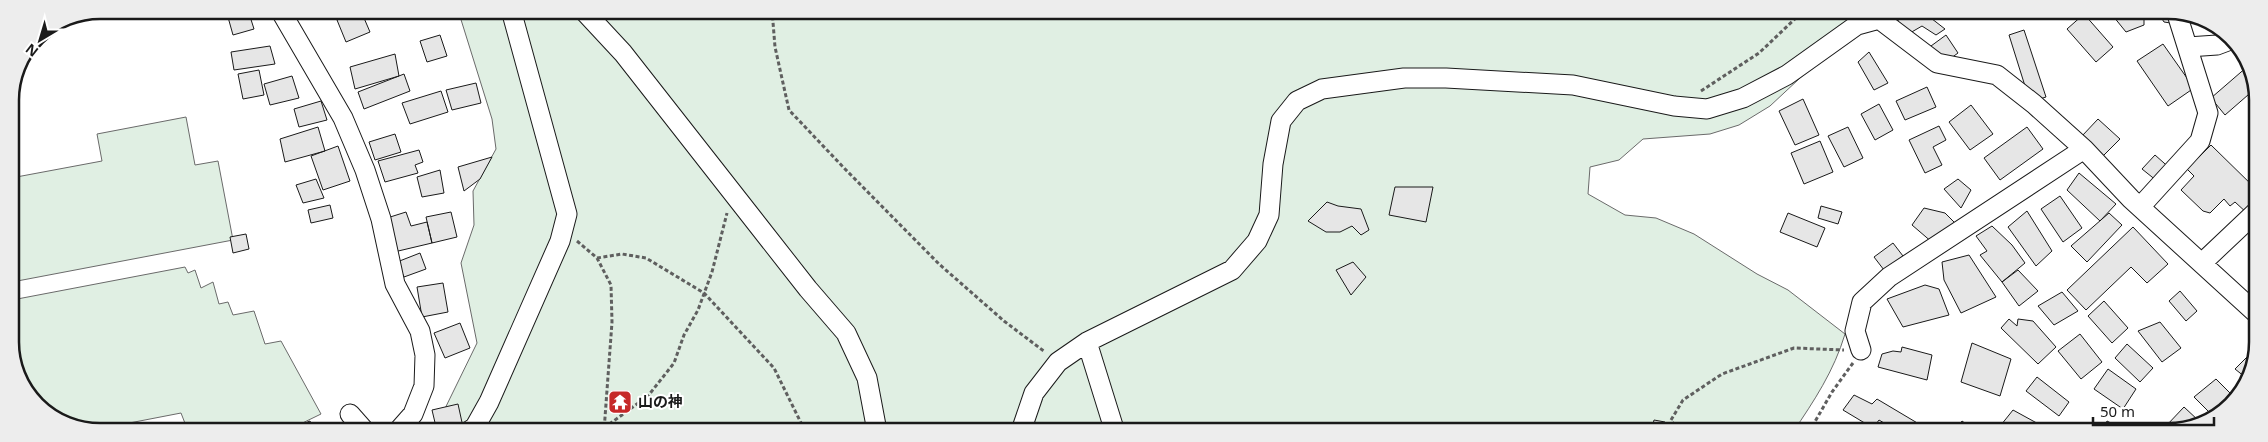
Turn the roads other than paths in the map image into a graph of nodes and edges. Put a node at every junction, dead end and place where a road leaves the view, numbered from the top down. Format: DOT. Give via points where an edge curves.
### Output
graph roads {
  1 [pos="285,19"];
  2 [pos="514,19"];
  3 [pos="591,19"];
  4 [pos="2179,19"];
  5 [pos="2225,41"];
  6 [pos="2188,47"];
  7 [pos="2084,149"];
  8 [pos="2140,207"];
  9 [pos="2249,219"];
  10 [pos="2202,263"];
  11 [pos="2249,307"];
  12 [pos="1087,342"];
  13 [pos="1861,350"];
  14 [pos="350,414"];
  15 [pos="358,423"];
  16 [pos="405,423"];
  17 [pos="477,423"];
  18 [pos="875,423"];
  19 [pos="1024,423"];
  20 [pos="1112,423"];
  1 -- 16 [label="street" via="343,118 365,170 395,284 420,331 425,355 424,386 413,414"];
  2 -- 17 [label="street" via="567,214 560,241"];
  3 -- 18 [label="street" via="623,53 668,114 683,127 846,333 867,378"];
  4 -- 6 [label="street"];
  5 -- 6 [label="street"];
  6 -- 8 [label="street" via="2208,113 2205,128 2200,141"];
  7 -- 8 [label="street"];
  7 -- 12 [label="street" via="1997,75 1938,63 1879,19 1857,25 1787,75 1742,98 1707,109 1674,106 1573,85 1446,78 1404,78 1322,89 1297,100 1281,121 1269,215 1257,241 1232,270"];
  7 -- 13 [label="street" via="1882,283 1862,302 1855,331"];
  8 -- 10 [label="street"];
  9 -- 10 [label="street"];
  10 -- 11 [label="street"];
  12 -- 19 [label="street" via="1058,362 1034,393"];
  12 -- 20 [label="street"];
  14 -- 15 [label="street"];
}
